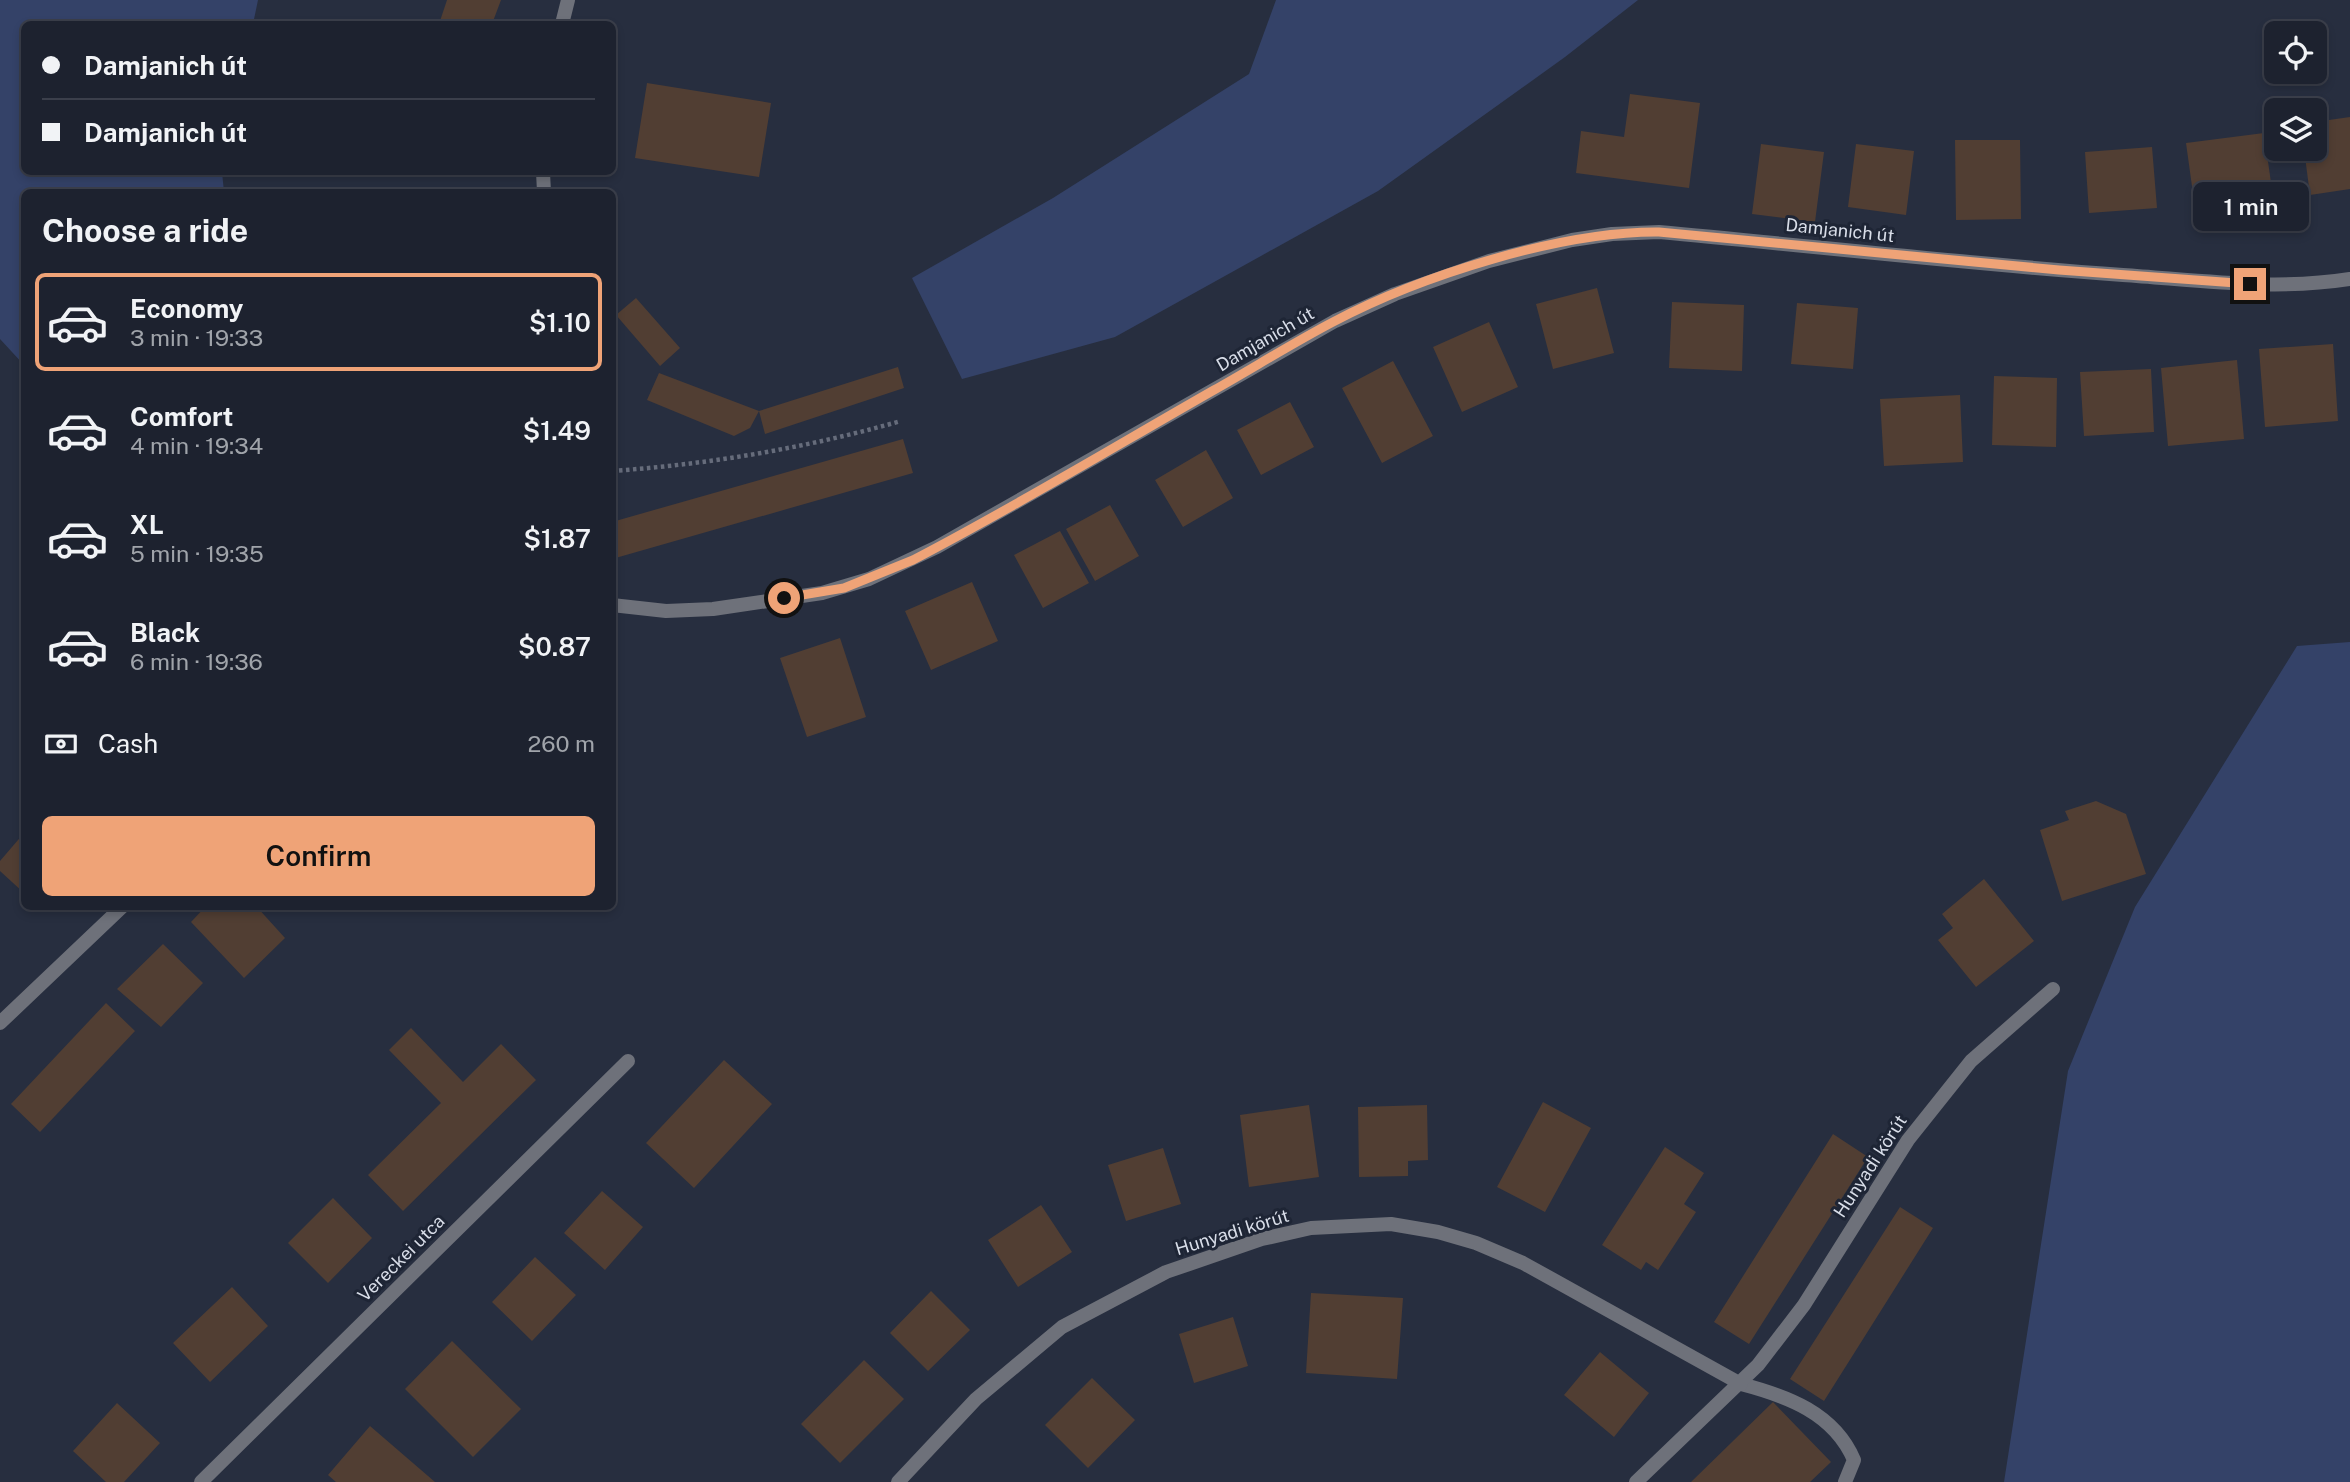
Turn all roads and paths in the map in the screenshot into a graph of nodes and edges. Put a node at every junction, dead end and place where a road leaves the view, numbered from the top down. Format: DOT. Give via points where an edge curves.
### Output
graph roads {
  1 [pos="568,0"];
  2 [pos="563,21"];
  3 [pos="2350,279"];
  4 [pos="901,421"];
  5 [pos="616,471"];
  6 [pos="616,605"];
  7 [pos="118,910"];
  8 [pos="2053,989"];
  9 [pos="0,1023"];
  10 [pos="628,1061"];
  11 [pos="1741,1384"];
  12 [pos="201,1482"];
  13 [pos="898,1482"];
  14 [pos="1636,1482"];
  15 [pos="1845,1482"];
  1 -- 2 [label="street"];
  3 -- 6 [label="street, Damjanich út" via="2250,284 1659,232 1572,240 1429,281 1335,321 937,547 869,579 822,593 713,609 666,611"];
  4 -- 5 [label="path" via="745,457"];
  7 -- 9 [label="street"];
  8 -- 11 [label="street, Hunyadi körút" via="1971,1061 1929,1112 1804,1306"];
  10 -- 12 [label="street, Vereckei utca"];
  11 -- 13 [label="street, Hunyadi körút" via="1523,1263 1476,1244 1391,1224 1311,1228 1262,1239 1166,1272 1062,1327 976,1399"];
  11 -- 14 [label="street, Hunyadi körút"];
  11 -- 15 [label="street" via="1781,1394 1822,1418 1848,1446 1854,1460"];
}
